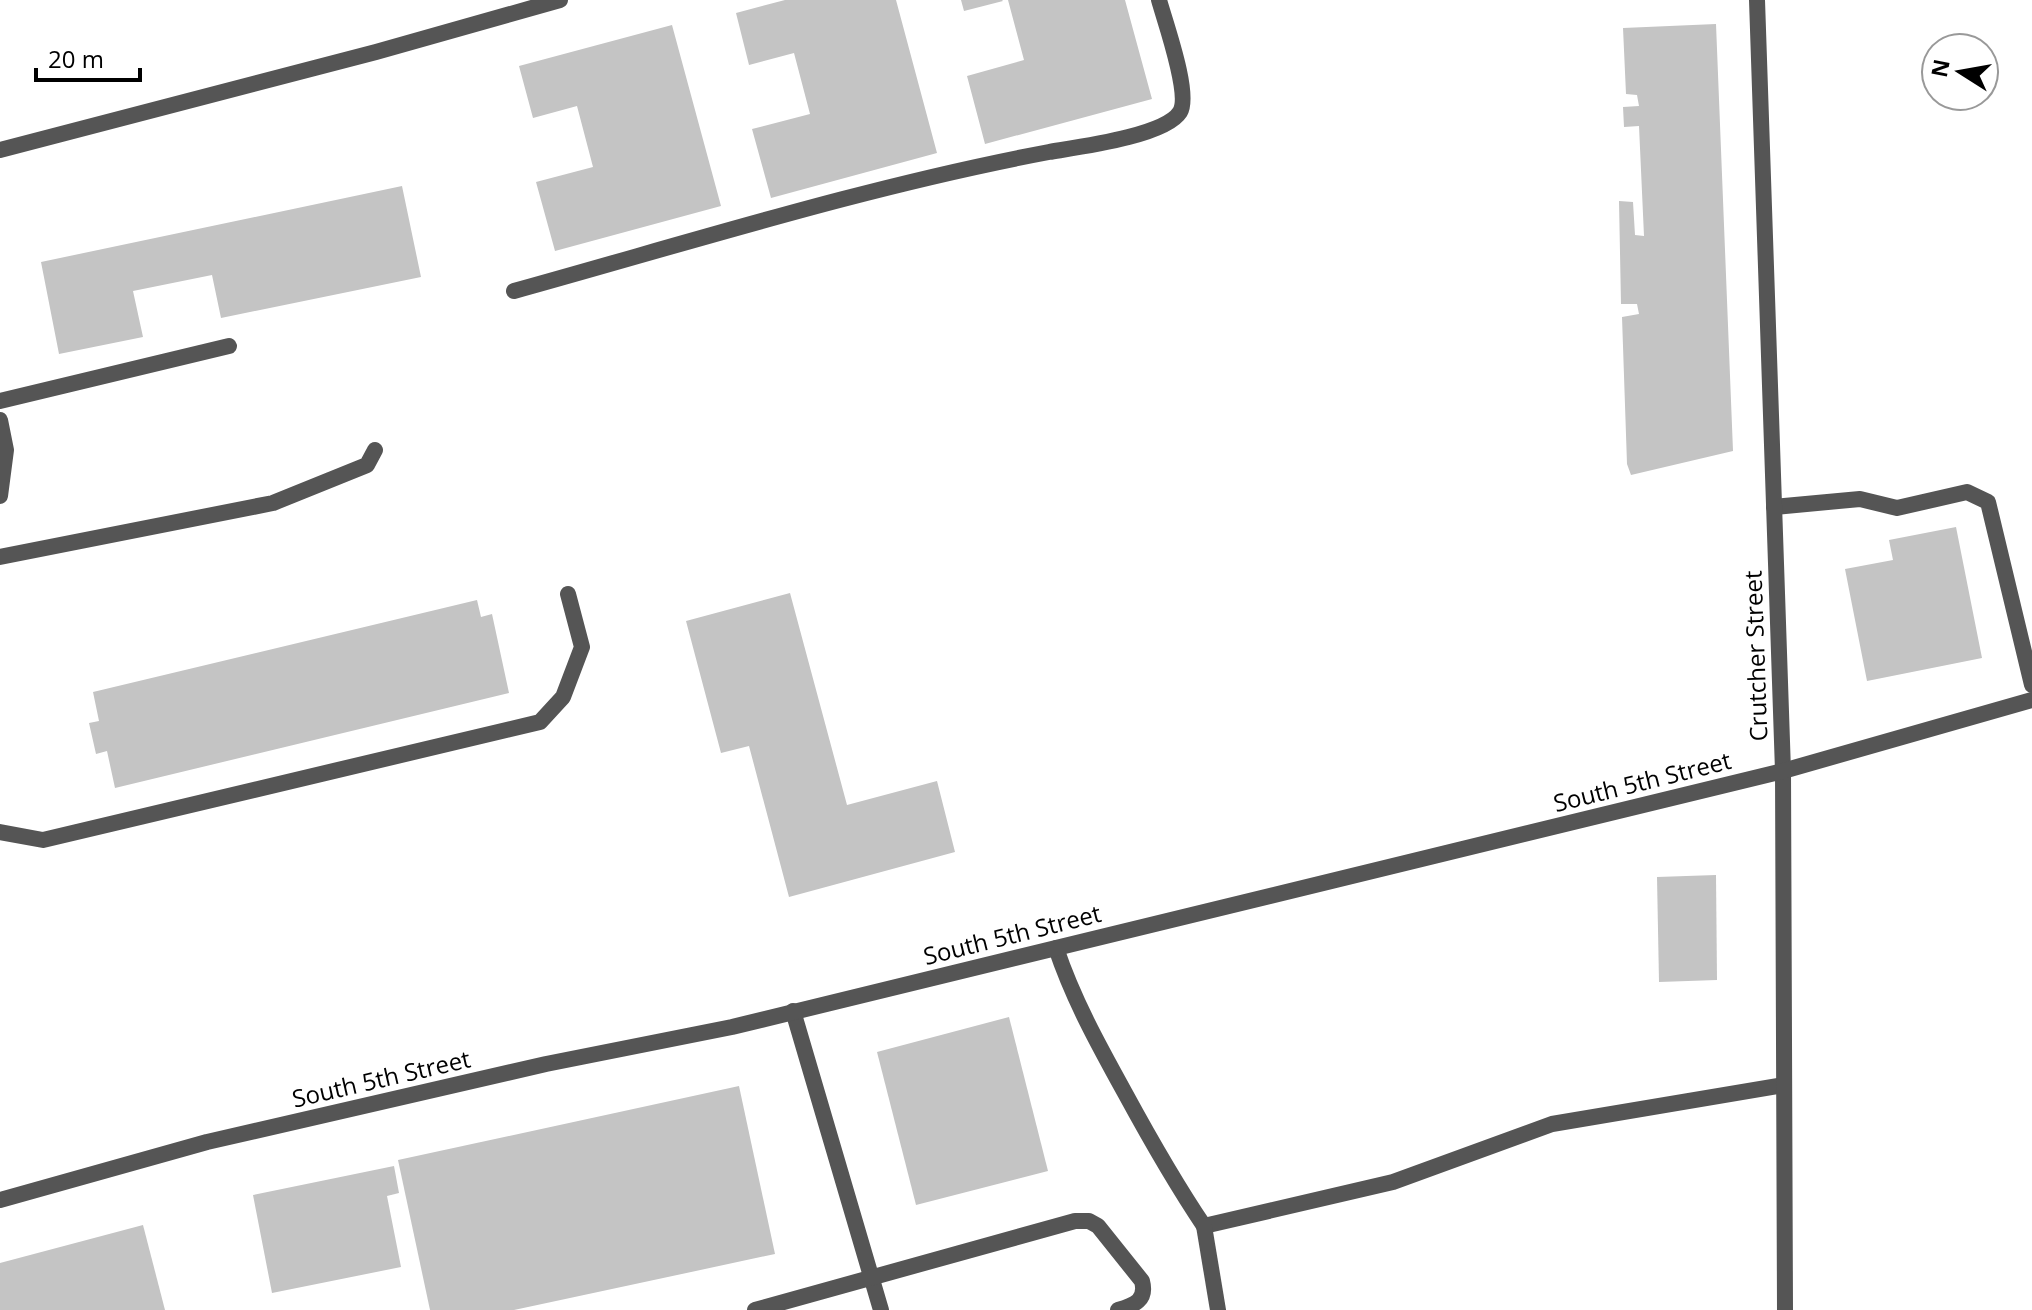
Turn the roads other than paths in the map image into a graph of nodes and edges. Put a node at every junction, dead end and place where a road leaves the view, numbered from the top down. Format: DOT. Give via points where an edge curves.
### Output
graph roads {
  1 [pos="560,0"];
  2 [pos="1159,0"];
  3 [pos="1757,0"];
  4 [pos="0,150"];
  5 [pos="514,291"];
  6 [pos="229,346"];
  7 [pos="0,401"];
  8 [pos="0,420"];
  9 [pos="375,450"];
  10 [pos="0,496"];
  11 [pos="1774,507"];
  12 [pos="0,557"];
  13 [pos="568,594"];
  14 [pos="2032,685"];
  15 [pos="2032,700"];
  16 [pos="1783,771"];
  17 [pos="0,832"];
  18 [pos="1056,948"];
  19 [pos="793,1011"];
  20 [pos="1784,1085"];
  21 [pos="0,1200"];
  22 [pos="1204,1226"];
  23 [pos="871,1278"];
  24 [pos="755,1310"];
  25 [pos="881,1310"];
  26 [pos="1118,1310"];
  27 [pos="1218,1310"];
  28 [pos="1785,1310"];
  1 -- 4 [label="street"];
  2 -- 5 [label="street" via="1185,93 1181,111 1161,128 949,171"];
  3 -- 11 [label="street, Crutcher Street"];
  6 -- 7 [label="street"];
  8 -- 10 [label="street" via="6,450"];
  9 -- 12 [label="street" via="367,465 273,503"];
  11 -- 14 [label="street" via="1860,499 1897,508 1967,492 1988,502"];
  11 -- 16 [label="street, Crutcher Street"];
  13 -- 17 [label="street" via="582,647 563,697 540,722 43,840"];
  15 -- 16 [label="street, South 5th Street"];
  16 -- 18 [label="street, South 5th Street"];
  16 -- 20 [label="street, Crutcher Street"];
  18 -- 19 [label="street, South 5th Street"];
  18 -- 22 [label="street" via="1100,1047"];
  19 -- 21 [label="street, South 5th Street" via="207,1142"];
  19 -- 23 [label="street"];
  20 -- 22 [label="street" via="1552,1124 1393,1182"];
  20 -- 28 [label="street, Crutcher Street"];
  22 -- 27 [label="street"];
  23 -- 24 [label="street"];
  23 -- 25 [label="street"];
  23 -- 26 [label="street" via="1089,1221 1142,1281 1142,1298"];
}
